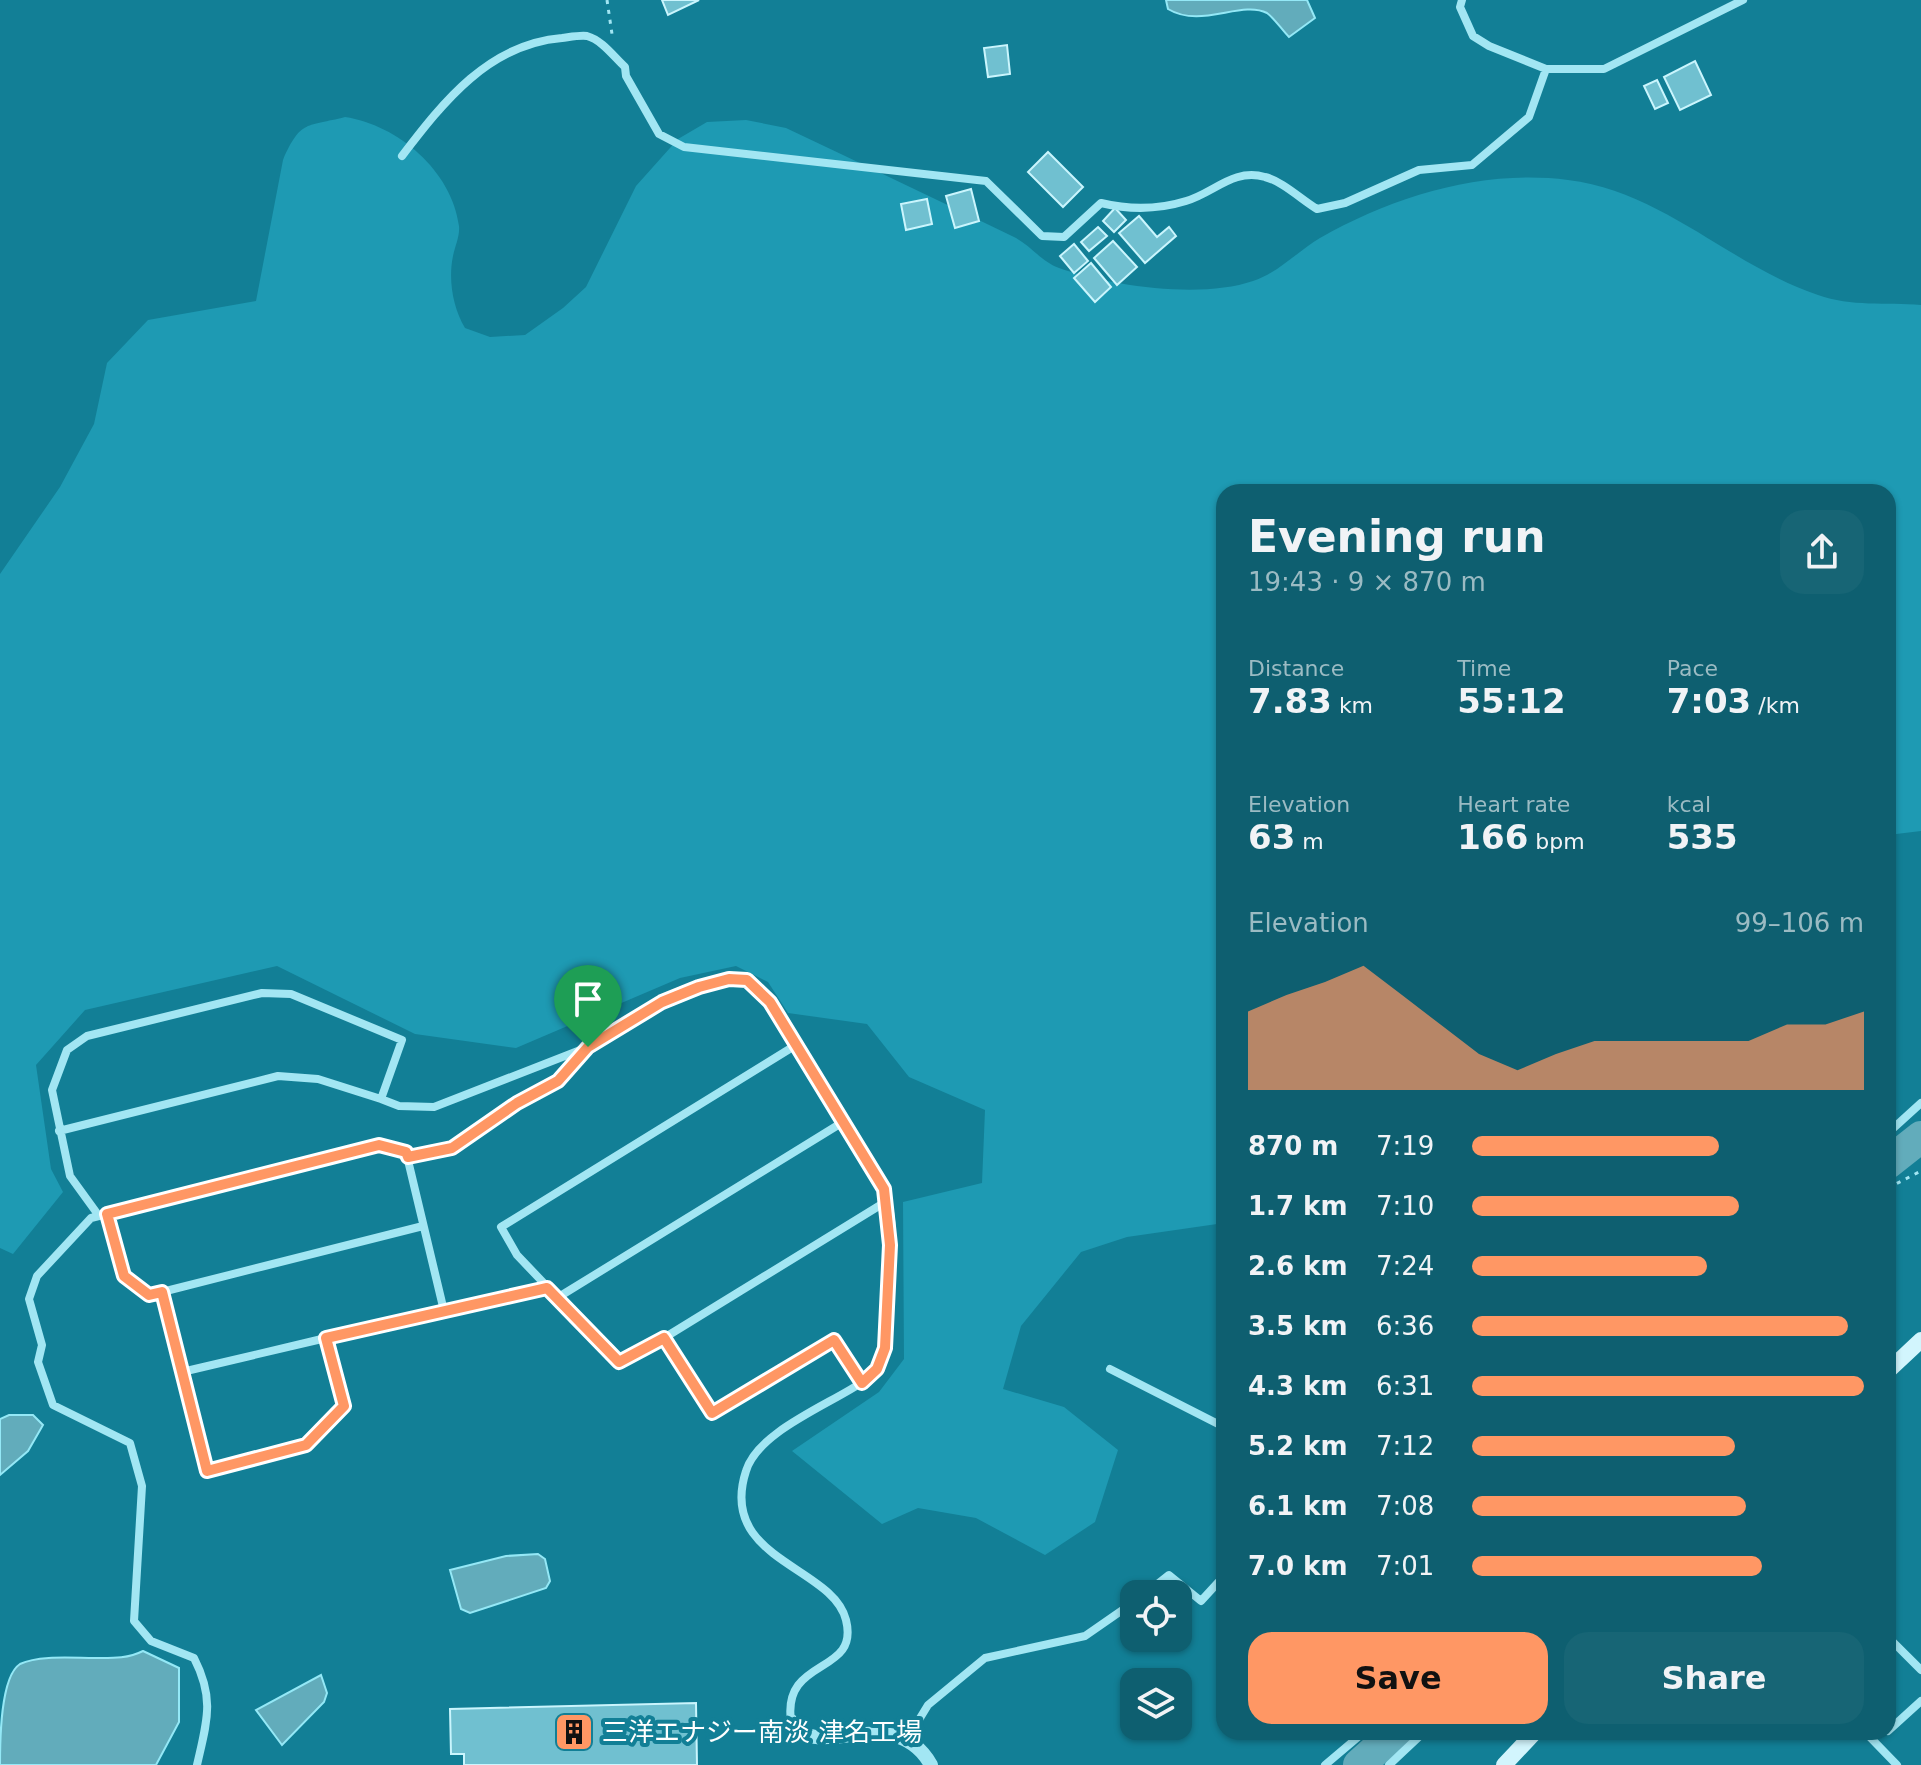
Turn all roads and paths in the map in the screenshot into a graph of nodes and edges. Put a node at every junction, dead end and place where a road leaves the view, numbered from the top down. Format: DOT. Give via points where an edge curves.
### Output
graph roads {
  1 [pos="607,0"];
  2 [pos="1462,0"];
  3 [pos="1743,0"];
  4 [pos="625,67"];
  5 [pos="1546,69"];
  6 [pos="402,156"];
  7 [pos="796,1045"];
  8 [pos="588,1047"];
  9 [pos="381,1099"];
  10 [pos="1921,1103"];
  11 [pos="843,1122"];
  12 [pos="1896,1126"];
  13 [pos="59,1131"];
  14 [pos="408,1157"];
  15 [pos="1921,1171"];
  16 [pos="1896,1184"];
  17 [pos="887,1201"];
  18 [pos="103,1215"];
  19 [pos="423,1226"];
  20 [pos="547,1288"];
  21 [pos="162,1292"];
  22 [pos="557,1298"];
  23 [pos="444,1311"];
  24 [pos="326,1338"];
  25 [pos="664,1338"];
  26 [pos="1921,1340"];
  27 [pos="1896,1363"];
  28 [pos="1110,1369"];
  29 [pos="182,1372"];
  30 [pos="862,1383"];
  31 [pos="1216,1423"];
  32 [pos="1216,1585"];
  33 [pos="1192,1594"];
  34 [pos="1120,1612"];
  35 [pos="1896,1645"];
  36 [pos="1921,1670"];
  37 [pos="1921,1701"];
  38 [pos="791,1721"];
  39 [pos="1896,1724"];
  40 [pos="1355,1740"];
  41 [pos="1416,1740"];
  42 [pos="1527,1740"];
  43 [pos="906,1741"];
  44 [pos="1876,1742"];
  45 [pos="197,1765"];
  46 [pos="931,1765"];
  47 [pos="1325,1765"];
  48 [pos="1389,1765"];
  49 [pos="1504,1765"];
  50 [pos="1897,1765"];
  1 -- 4 [label="path" via="608,22"];
  2 -- 5 [label="street" via="1473,36"];
  3 -- 5 [label="street" via="1604,69"];
  4 -- 5 [label="street" via="659,134 684,147 986,181 1042,236 1064,237 1101,203 1131,210 1184,202 1231,176 1266,177 1317,209 1345,203 1419,170 1472,165 1529,117"];
  4 -- 6 [label="street" via="586,36 540,40 465,81"];
  7 -- 8 [label="street" via="760,991 747,980 729,979 662,1002"];
  7 -- 11 [label="street"];
  7 -- 20 [label="street" via="501,1227 517,1255"];
  8 -- 9 [label="street" via="434,1107 411,1108"];
  8 -- 14 [label="street" via="558,1081 452,1148"];
  9 -- 13 [label="street" via="318,1079 278,1076"];
  9 -- 13 [label="street" via="402,1040 291,994 262,993 87,1036 67,1050 52,1090"];
  10 -- 12 [label="street"];
  11 -- 17 [label="street"];
  11 -- 22 [label="street"];
  13 -- 18 [label="street" via="70,1176"];
  14 -- 18 [label="street" via="379,1145"];
  14 -- 19 [label="street"];
  15 -- 16 [label="path"];
  17 -- 25 [label="street"];
  17 -- 30 [label="street" via="885,1348 877,1369"];
  18 -- 21 [label="street" via="124,1276 149,1295"];
  18 -- 45 [label="street" via="91,1218 37,1276 29,1299 42,1345 38,1362 53,1405 130,1443 142,1486 134,1621 151,1641 194,1658 208,1684 209,1713"];
  19 -- 21 [label="street"];
  19 -- 23 [label="street"];
  20 -- 22 [label="street"];
  20 -- 23 [label="street"];
  21 -- 29 [label="street"];
  22 -- 25 [label="street" via="619,1362"];
  23 -- 24 [label="street"];
  24 -- 29 [label="street"];
  24 -- 29 [label="street" via="344,1406 306,1445 207,1471"];
  25 -- 30 [label="street" via="712,1413 834,1340"];
  26 -- 27 [label="main road"];
  28 -- 31 [label="street"];
  30 -- 38 [label="street" via="762,1445 745,1472 741,1502 755,1537 838,1603 847,1623 838,1655 794,1688"];
  32 -- 33 [label="street" via="1201,1601"];
  34 -- 43 [label="street" via="1085,1636 985,1658 928,1705"];
  35 -- 36 [label="street"];
  37 -- 39 [label="street"];
  38 -- 43 [label="street" via="808,1750 830,1751 880,1739"];
  40 -- 47 [label="street"];
  41 -- 48 [label="street"];
  42 -- 49 [label="main road"];
  43 -- 46 [label="street"];
  44 -- 50 [label="street"];
}
